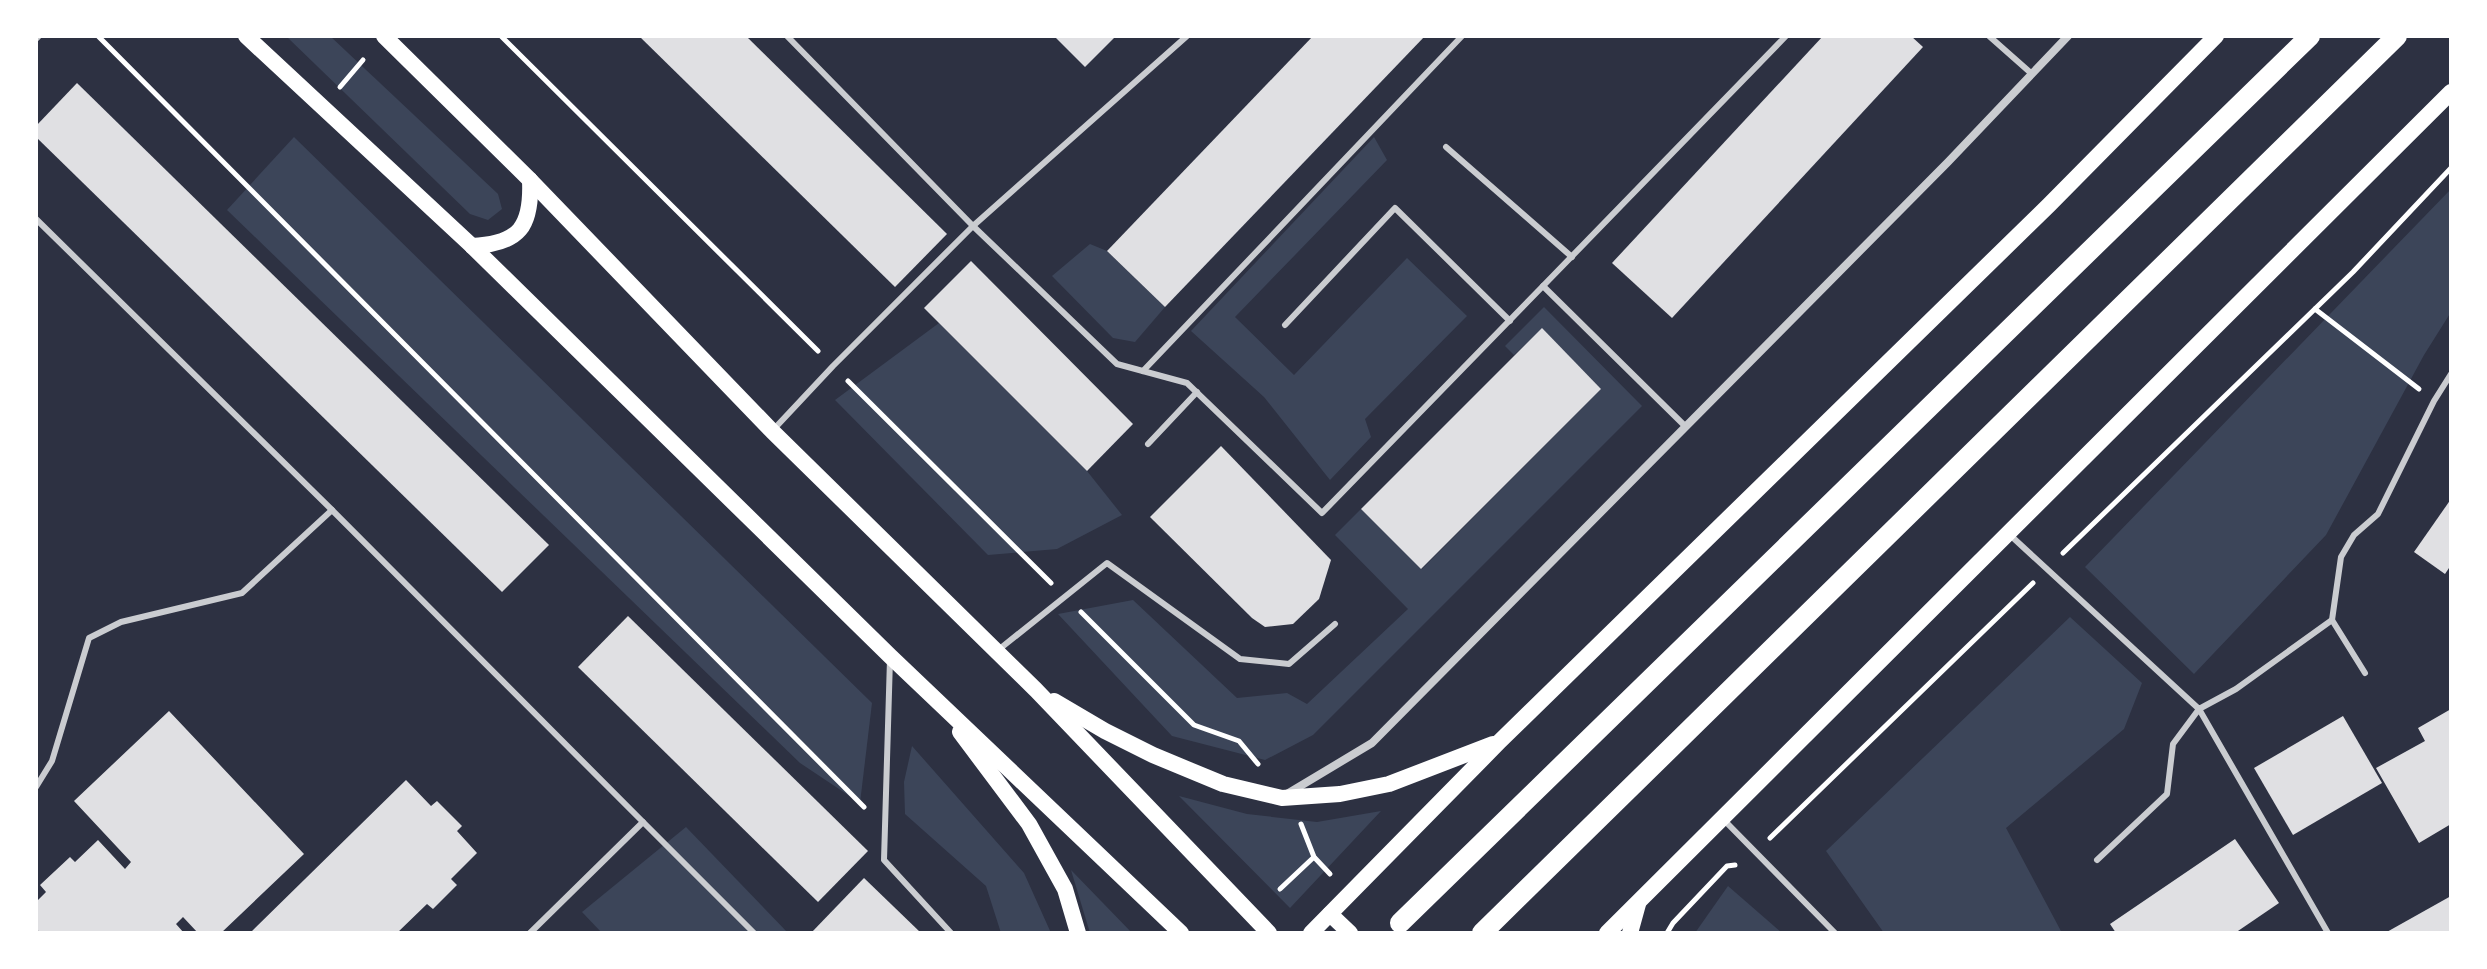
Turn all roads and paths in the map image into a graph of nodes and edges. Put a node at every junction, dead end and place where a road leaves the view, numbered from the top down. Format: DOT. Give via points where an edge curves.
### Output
graph roads {
  1 [pos="98,36"];
  2 [pos="246,36"];
  3 [pos="384,36"];
  4 [pos="501,36"];
  5 [pos="787,36"];
  6 [pos="1187,36"];
  7 [pos="1462,36"];
  8 [pos="1786,36"];
  9 [pos="1989,36"];
  10 [pos="2068,36"];
  11 [pos="2216,36"];
  12 [pos="2310,36"];
  13 [pos="2397,36"];
  14 [pos="363,60"];
  15 [pos="2032,74"];
  16 [pos="339,88"];
  17 [pos="2451,92"];
  18 [pos="1446,147"];
  19 [pos="530,180"];
  20 [pos="36,219"];
  21 [pos="973,226"];
  22 [pos="472,246"];
  23 [pos="1572,257"];
  24 [pos="1543,286"];
  25 [pos="2315,309"];
  26 [pos="1510,321"];
  27 [pos="1285,325"];
  28 [pos="833,366"];
  29 [pos="1143,371"];
  30 [pos="2451,374"];
  31 [pos="1197,392"];
  32 [pos="2434,401"];
  33 [pos="1686,427"];
  34 [pos="772,431"];
  35 [pos="1148,444"];
  36 [pos="332,510"];
  37 [pos="2007,533"];
  38 [pos="1065,597"];
  39 [pos="2332,620"];
  40 [pos="1335,624"];
  41 [pos="997,651"];
  42 [pos="890,656"];
  43 [pos="2365,673"];
  44 [pos="1036,690"];
  45 [pos="931,693"];
  46 [pos="2199,709"];
  47 [pos="1499,742"];
  48 [pos="1259,766"];
  49 [pos="36,787"];
  50 [pos="1282,798"];
  51 [pos="1721,817"];
  52 [pos="643,822"];
  53 [pos="884,827"];
  54 [pos="1314,857"];
  55 [pos="2097,860"];
  56 [pos="1280,889"];
  57 [pos="1639,900"];
  58 [pos="1330,914"];
  59 [pos="1400,923"];
  60 [pos="530,933"];
  61 [pos="754,933"];
  62 [pos="951,933"];
  63 [pos="1078,933"];
  64 [pos="1181,933"];
  65 [pos="1269,933"];
  66 [pos="1311,933"];
  67 [pos="1350,933"];
  68 [pos="1482,933"];
  69 [pos="1607,933"];
  70 [pos="1630,933"];
  71 [pos="1835,933"];
  72 [pos="2328,933"];
  1 -- 53 [label="path"];
  2 -- 22 [label="main road"];
  3 -- 19 [label="main road"];
  4 -- 28 [label="path"];
  5 -- 21 [label="lane"];
  6 -- 21 [label="lane"];
  7 -- 29 [label="lane"];
  8 -- 23 [label="lane"];
  9 -- 15 [label="lane"];
  10 -- 15 [label="street"];
  11 -- 47 [label="main road"];
  12 -- 59 [label="main road"];
  13 -- 68 [label="main road"];
  14 -- 16 [label="path"];
  15 -- 33 [label="street"];
  17 -- 37 [label="main road"];
  18 -- 23 [label="lane"];
  19 -- 22 [label="main road" via="527,220 516,235 496,245"];
  19 -- 34 [label="main road"];
  20 -- 36 [label="lane"];
  21 -- 28 [label="lane"];
  21 -- 29 [label="lane" via="1117,364"];
  22 -- 42 [label="main road"];
  23 -- 24 [label="lane"];
  24 -- 26 [label="lane"];
  24 -- 33 [label="lane"];
  25 -- 32 [label="path"];
  26 -- 27 [label="lane" via="1395,208"];
  26 -- 31 [label="lane" via="1322,513"];
  28 -- 34 [label="lane"];
  28 -- 38 [label="path"];
  29 -- 31 [label="lane" via="1187,383"];
  30 -- 32 [label="lane"];
  31 -- 35 [label="lane"];
  32 -- 39 [label="lane" via="2378,514 2354,535 2341,557"];
  33 -- 50 [label="street" via="1372,743"];
  34 -- 41 [label="main road"];
  36 -- 49 [label="lane" via="242,593 121,622 89,638 52,761"];
  36 -- 52 [label="lane"];
  37 -- 46 [label="lane"];
  37 -- 51 [label="main road"];
  38 -- 40 [label="lane" via="1107,563 1240,659 1289,664"];
  38 -- 41 [label="lane"];
  38 -- 48 [label="path" via="1194,725 1239,741"];
  39 -- 43 [label="lane"];
  39 -- 46 [label="lane"];
  41 -- 44 [label="main road"];
  42 -- 45 [label="main road"];
  42 -- 53 [label="lane"];
  44 -- 50 [label="main road" via="1153,755 1223,784"];
  44 -- 65 [label="main road"];
  45 -- 63 [label="main road" via="1029,824 1065,889"];
  45 -- 64 [label="main road"];
  46 -- 55 [label="lane" via="2173,744 2167,794"];
  46 -- 72 [label="lane"];
  47 -- 50 [label="main road" via="1389,784"];
  47 -- 58 [label="main road"];
  51 -- 57 [label="main road"];
  51 -- 71 [label="lane"];
  52 -- 60 [label="lane"];
  52 -- 61 [label="lane"];
  53 -- 62 [label="lane" via="884,860"];
  54 -- 56 [label="path"];
  57 -- 69 [label="main road"];
  57 -- 70 [label="main road"];
  58 -- 66 [label="main road"];
  58 -- 67 [label="main road"];
}
